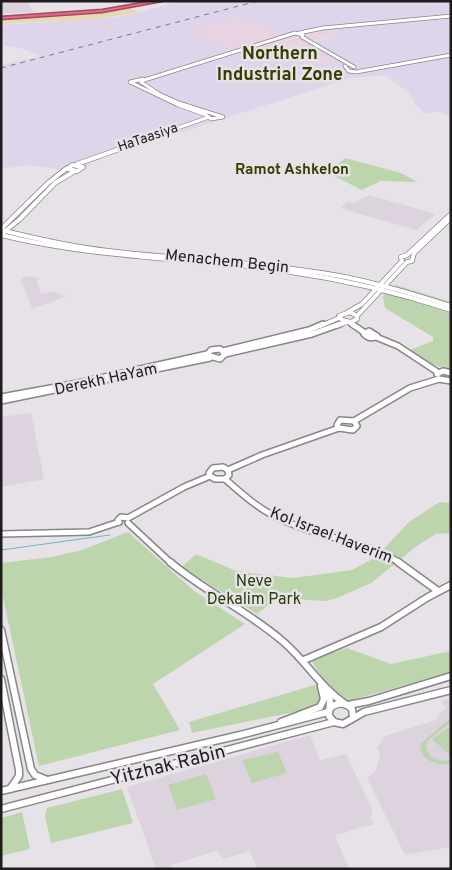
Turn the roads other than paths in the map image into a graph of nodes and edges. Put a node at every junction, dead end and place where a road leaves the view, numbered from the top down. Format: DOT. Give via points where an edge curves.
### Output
graph roads {
  1 [pos="151,1"];
  2 [pos="161,1"];
  3 [pos="451,16"];
  4 [pos="1,17"];
  5 [pos="298,36"];
  6 [pos="451,54"];
  7 [pos="348,68"];
  8 [pos="357,69"];
  9 [pos="140,81"];
  10 [pos="214,114"];
  11 [pos="210,118"];
  12 [pos="100,155"];
  13 [pos="77,164"];
  14 [pos="83,166"];
  15 [pos="67,168"];
  16 [pos="75,171"];
  17 [pos="451,214"];
  18 [pos="451,218"];
  19 [pos="9,225"];
  20 [pos="2,231"];
  21 [pos="28,238"];
  22 [pos="1,239"];
  23 [pos="24,241"];
  24 [pos="406,256"];
  25 [pos="411,258"];
  26 [pos="405,262"];
  27 [pos="388,279"];
  28 [pos="361,282"];
  29 [pos="380,287"];
  30 [pos="396,290"];
  31 [pos="372,294"];
  32 [pos="451,306"];
  33 [pos="451,310"];
  34 [pos="348,312"];
  35 [pos="357,317"];
  36 [pos="340,318"];
  37 [pos="348,322"];
  38 [pos="367,332"];
  39 [pos="224,352"];
  40 [pos="208,356"];
  41 [pos="439,373"];
  42 [pos="451,373"];
  43 [pos="439,379"];
  44 [pos="451,381"];
  45 [pos="1,396"];
  46 [pos="1,401"];
  47 [pos="354,421"];
  48 [pos="339,428"];
  49 [pos="228,470"];
  50 [pos="210,476"];
  51 [pos="225,479"];
  52 [pos="128,520"];
  53 [pos="1,534"];
  54 [pos="451,586"];
  55 [pos="438,590"];
  56 [pos="1,630"];
  57 [pos="304,660"];
  58 [pos="451,676"];
  59 [pos="1,679"];
  60 [pos="320,681"];
  61 [pos="451,690"];
  62 [pos="327,691"];
  63 [pos="346,704"];
  64 [pos="329,710"];
  65 [pos="353,716"];
  66 [pos="334,722"];
  67 [pos="272,727"];
  68 [pos="47,780"];
  69 [pos="10,789"];
  70 [pos="1,791"];
  71 [pos="1,809"];
  1 -- 4 [label="highway" via="83,11"];
  2 -- 4 [label="highway" via="102,11"];
  3 -- 5 [label="street" via="341,26"];
  5 -- 7 [label="street"];
  5 -- 8 [label="street"];
  5 -- 9 [label="street"];
  6 -- 8 [label="street"];
  7 -- 8 [label="street"];
  7 -- 8 [label="street" via="350,72"];
  9 -- 10 [label="street" via="178,102"];
  9 -- 11 [label="street" via="135,84"];
  10 -- 11 [label="street, HaTaasiya"];
  10 -- 11 [label="street" via="223,117"];
  11 -- 12 [label="street, HaTaasiya"];
  12 -- 13 [label="street, HaTaasiya"];
  12 -- 14 [label="street, HaTaasiya"];
  13 -- 14 [label="street"];
  13 -- 15 [label="street, HaTaasiya"];
  14 -- 16 [label="street, HaTaasiya" via="82,170"];
  15 -- 16 [label="street"];
  15 -- 19 [label="street" via="42,189"];
  16 -- 19 [label="street" via="55,183"];
  17 -- 24 [label="street"];
  18 -- 25 [label="street"];
  19 -- 20 [label="street"];
  19 -- 21 [label="street"];
  20 -- 21 [label="street, Menachem Begin"];
  20 -- 23 [label="street, Menachem Begin"];
  21 -- 28 [label="street, Menachem Begin" via="80,247 290,268"];
  22 -- 23 [label="street"];
  23 -- 28 [label="street, Menachem Begin" via="93,253 258,268"];
  24 -- 25 [label="street"];
  24 -- 26 [label="street" via="400,258"];
  25 -- 26 [label="street" via="412,261"];
  26 -- 27 [label="street"];
  27 -- 28 [label="street"];
  27 -- 29 [label="street"];
  27 -- 30 [label="street"];
  28 -- 29 [label="street, Menachem Begin"];
  28 -- 31 [label="street"];
  29 -- 30 [label="street, Menachem Begin"];
  29 -- 31 [label="street"];
  29 -- 33 [label="street, Menachem Begin"];
  29 -- 35 [label="street"];
  30 -- 32 [label="street, Menachem Begin"];
  31 -- 34 [label="street" via="359,307"];
  34 -- 35 [label="street"];
  34 -- 36 [label="street"];
  35 -- 37 [label="street"];
  35 -- 38 [label="street"];
  36 -- 37 [label="street"];
  36 -- 39 [label="street" via="309,330"];
  37 -- 38 [label="street"];
  37 -- 39 [label="street" via="305,335"];
  38 -- 41 [label="street" via="375,332 376,337 398,346"];
  39 -- 40 [label="street" via="211,350"];
  39 -- 40 [label="street" via="220,359"];
  40 -- 45 [label="street, Derekh HaYam"];
  40 -- 46 [label="street, Derekh HaYam"];
  41 -- 42 [label="street"];
  41 -- 43 [label="street"];
  43 -- 44 [label="street"];
  43 -- 47 [label="street" via="410,388"];
  47 -- 48 [label="street" via="340,420"];
  47 -- 48 [label="street" via="357,426 353,430"];
  48 -- 49 [label="street"];
  49 -- 50 [label="street" via="213,468"];
  49 -- 51 [label="street" via="229,475"];
  50 -- 51 [label="street"];
  50 -- 52 [label="street" via="184,487"];
  51 -- 55 [label="street, Kol Israel Haverim" via="261,508 284,521 390,557"];
  52 -- 53 [label="street" via="82,534 30,531"];
  52 -- 57 [label="street" via="192,580 256,620"];
  54 -- 55 [label="street"];
  55 -- 57 [label="street" via="392,621"];
  56 -- 68 [label="street" via="32,772"];
  57 -- 60 [label="street"];
  58 -- 63 [label="street" via="369,701"];
  59 -- 69 [label="street" via="19,776"];
  60 -- 62 [label="street"];
  60 -- 67 [label="street" via="324,699 320,707"];
  61 -- 65 [label="street"];
  62 -- 63 [label="street"];
  62 -- 64 [label="street"];
  63 -- 64 [label="street" via="338,703"];
  63 -- 65 [label="street" via="352,709"];
  64 -- 66 [label="street"];
  64 -- 67 [label="street, Yitzhak Rabin"];
  65 -- 66 [label="street" via="346,723"];
  66 -- 71 [label="street, Yitzhak Rabin"];
  67 -- 68 [label="street, Yitzhak Rabin"];
  68 -- 69 [label="street, Yitzhak Rabin"];
  69 -- 70 [label="street, Yitzhak Rabin"];
}
